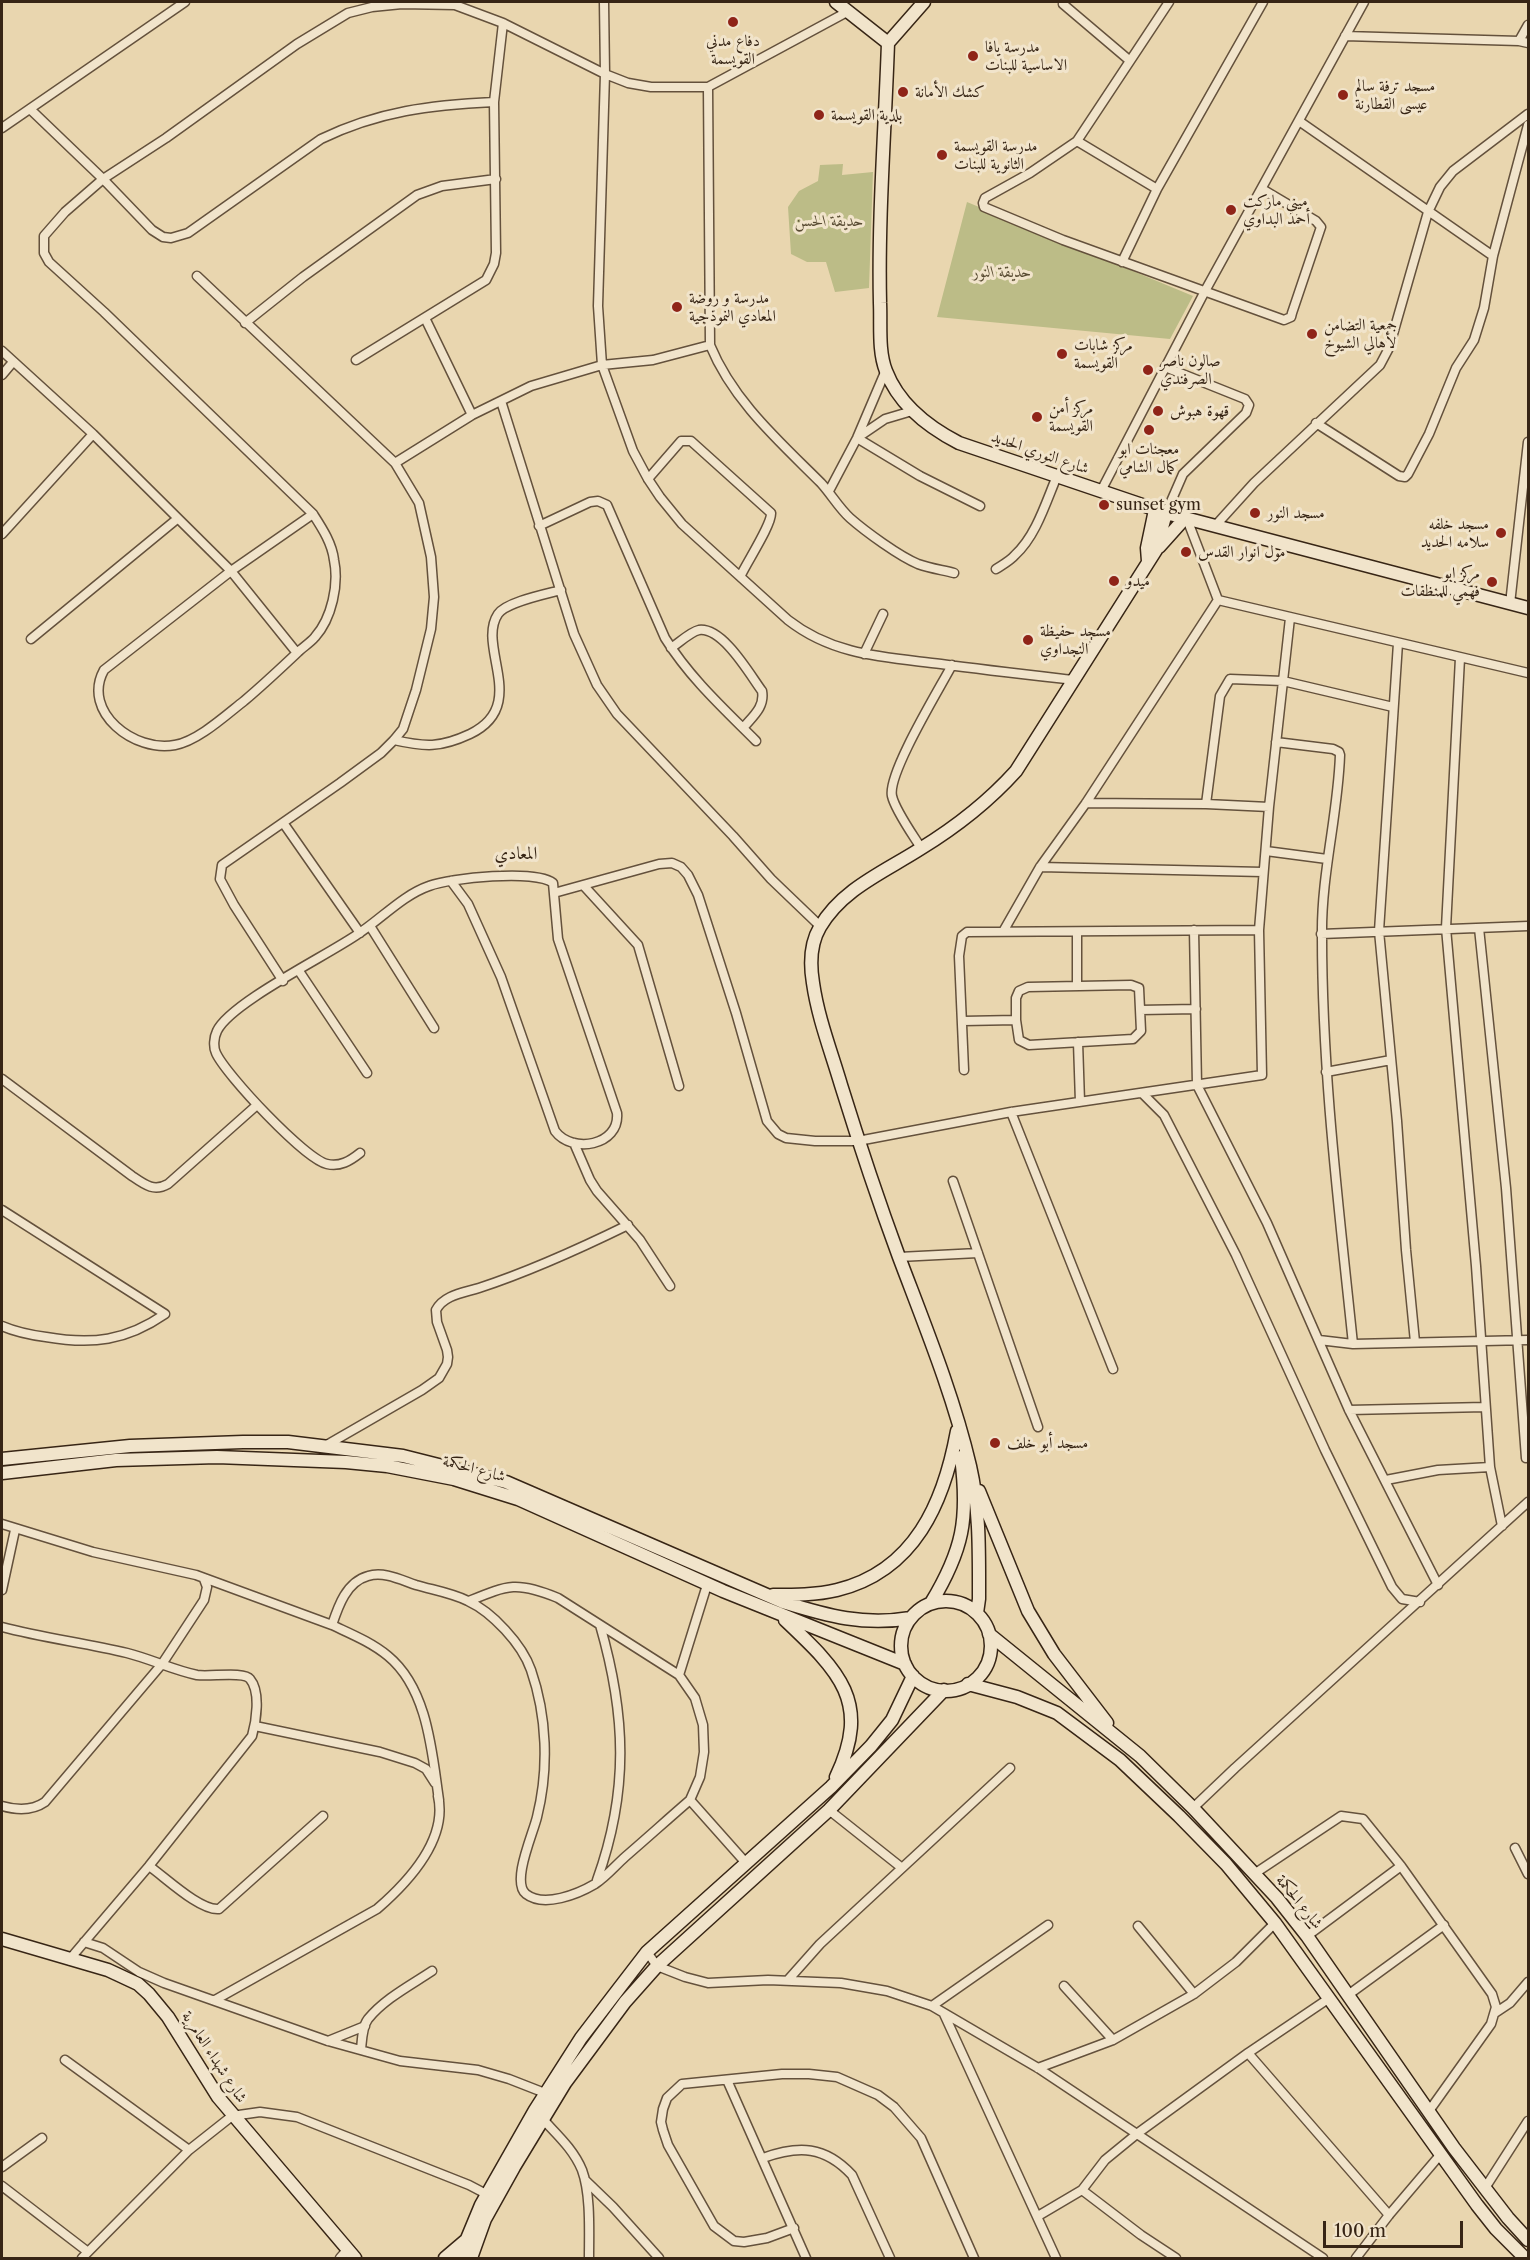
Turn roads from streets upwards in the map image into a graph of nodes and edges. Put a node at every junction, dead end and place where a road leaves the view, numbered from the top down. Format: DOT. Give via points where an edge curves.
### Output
graph roads {
  1 [pos="184,2"];
  2 [pos="604,2"];
  3 [pos="836,2"];
  4 [pos="924,2"];
  5 [pos="1169,2"];
  6 [pos="1263,2"];
  7 [pos="1364,2"];
  8 [pos="1063,4"];
  9 [pos="847,12"];
  10 [pos="503,23"];
  11 [pos="1528,25"];
  12 [pos="1345,36"];
  13 [pos="1519,41"];
  14 [pos="1528,43"];
  15 [pos="888,44"];
  16 [pos="1128,60"];
  17 [pos="605,74"];
  18 [pos="708,87"];
  19 [pos="494,102"];
  20 [pos="30,109"];
  21 [pos="1528,114"];
  22 [pos="1299,121"];
  23 [pos="1528,125"];
  24 [pos="2,128"];
  25 [pos="1077,141"];
  26 [pos="104,179"];
  27 [pos="496,179"];
  28 [pos="1157,189"];
  29 [pos="1262,189"];
  30 [pos="1428,212"];
  31 [pos="1493,256"];
  32 [pos="1122,262"];
  33 [pos="197,276"];
  34 [pos="1205,291"];
  35 [pos="425,318"];
  36 [pos="245,323"];
  37 [pos="710,345"];
  38 [pos="2,351"];
  39 [pos="356,360"];
  40 [pos="13,362"];
  41 [pos="602,365"];
  42 [pos="1165,367"];
  43 [pos="886,370"];
  44 [pos="2,375"];
  45 [pos="501,401"];
  46 [pos="912,411"];
  47 [pos="472,415"];
  48 [pos="1316,423"];
  49 [pos="93,434"];
  50 [pos="857,438"];
  51 [pos="1528,442"];
  52 [pos="395,463"];
  53 [pos="1057,476"];
  54 [pos="648,479"];
  55 [pos="829,491"];
  56 [pos="1101,491"];
  57 [pos="980,506"];
  58 [pos="1161,512"];
  59 [pos="313,514"];
  60 [pos="1186,518"];
  61 [pos="177,519"];
  62 [pos="1216,525"];
  63 [pos="539,526"];
  64 [pos="2,534"];
  65 [pos="1156,550"];
  66 [pos="1148,561"];
  67 [pos="996,569"];
  68 [pos="231,571"];
  69 [pos="954,573"];
  70 [pos="741,575"];
  71 [pos="561,590"];
  72 [pos="1218,600"];
  73 [pos="1510,604"];
  74 [pos="1528,608"];
  75 [pos="883,615"];
  76 [pos="1290,618"];
  77 [pos="31,639"];
  78 [pos="1398,643"];
  79 [pos="671,648"];
  80 [pos="297,653"];
  81 [pos="864,654"];
  82 [pos="1460,658"];
  83 [pos="952,665"];
  84 [pos="1528,673"];
  85 [pos="1074,680"];
  86 [pos="1283,681"];
  87 [pos="1393,708"];
  88 [pos="743,728"];
  89 [pos="394,740"];
  90 [pos="756,741"];
  91 [pos="1276,742"];
  92 [pos="1086,803"];
  93 [pos="1206,804"];
  94 [pos="1269,807"];
  95 [pos="284,824"];
  96 [pos="921,848"];
  97 [pos="1266,851"];
  98 [pos="1327,859"];
  99 [pos="1040,867"];
  100 [pos="1263,872"];
  101 [pos="451,881"];
  102 [pos="584,886"];
  103 [pos="554,893"];
  104 [pos="370,926"];
  105 [pos="820,926"];
  106 [pos="1528,926"];
  107 [pos="1446,928"];
  108 [pos="1479,928"];
  109 [pos="1004,930"];
  110 [pos="1194,930"];
  111 [pos="1259,930"];
  112 [pos="1379,931"];
  113 [pos="1077,932"];
  114 [pos="360,933"];
  115 [pos="1322,934"];
  116 [pos="299,971"];
  117 [pos="283,981"];
  118 [pos="1077,985"];
  119 [pos="1196,1009"];
  120 [pos="1140,1010"];
  121 [pos="1016,1020"];
  122 [pos="963,1021"];
  123 [pos="434,1028"];
  124 [pos="1078,1042"];
  125 [pos="1391,1060"];
  126 [pos="964,1070"];
  127 [pos="1326,1072"];
  128 [pos="367,1074"];
  129 [pos="2,1079"];
  130 [pos="1197,1085"];
  131 [pos="679,1086"];
  132 [pos="1142,1093"];
  133 [pos="1080,1102"];
  134 [pos="257,1105"];
  135 [pos="1011,1112"];
  136 [pos="858,1141"];
  137 [pos="574,1143"];
  138 [pos="360,1153"];
  139 [pos="953,1181"];
  140 [pos="2,1210"];
  141 [pos="628,1225"];
  142 [pos="978,1253"];
  143 [pos="899,1257"];
  144 [pos="670,1286"];
  145 [pos="2,1326"];
  146 [pos="1319,1340"];
  147 [pos="1516,1340"];
  148 [pos="1528,1340"];
  149 [pos="1415,1342"];
  150 [pos="1480,1342"];
  151 [pos="1353,1344"];
  152 [pos="1113,1369"];
  153 [pos="1485,1407"];
  154 [pos="1349,1410"];
  155 [pos="955,1414"];
  156 [pos="1038,1427"];
  157 [pos="957,1431"];
  158 [pos="325,1446"];
  159 [pos="1526,1458"];
  160 [pos="2,1460"];
  161 [pos="970,1464"];
  162 [pos="1490,1467"];
  163 [pos="2,1473"];
  164 [pos="1386,1480"];
  165 [pos="1528,1502"];
  166 [pos="2,1524"];
  167 [pos="1502,1526"];
  168 [pos="15,1530"];
  169 [pos="204,1579"];
  170 [pos="707,1585"];
  171 [pos="1438,1585"];
  172 [pos="2,1590"];
  173 [pos="763,1595"];
  174 [pos="469,1601"];
  175 [pos="1420,1602"];
  176 [pos="931,1604"];
  177 [pos="977,1613"];
  178 [pos="780,1615"];
  179 [pos="911,1618"];
  180 [pos="332,1625"];
  181 [pos="600,1625"];
  182 [pos="2,1627"];
  183 [pos="989,1634"];
  184 [pos="162,1664"];
  185 [pos="905,1664"];
  186 [pos="679,1675"];
  187 [pos="913,1676"];
  188 [pos="969,1684"];
  189 [pos="944,1690"];
  190 [pos="255,1726"];
  191 [pos="1122,1740"];
  192 [pos="1010,1768"];
  193 [pos="831,1787"];
  194 [pos="439,1800"];
  195 [pos="690,1800"];
  196 [pos="2,1806"];
  197 [pos="1193,1808"];
  198 [pos="829,1810"];
  199 [pos="323,1816"];
  200 [pos="1515,1848"];
  201 [pos="746,1863"];
  202 [pos="149,1866"];
  203 [pos="1401,1866"];
  204 [pos="902,1868"];
  205 [pos="1254,1874"];
  206 [pos="1528,1874"];
  207 [pos="597,1883"];
  208 [pos="1275,1923"];
  209 [pos="1048,1924"];
  210 [pos="1444,1925"];
  211 [pos="1137,1926"];
  212 [pos="1307,1936"];
  213 [pos="2,1939"];
  214 [pos="84,1942"];
  215 [pos="648,1952"];
  216 [pos="69,1960"];
  217 [pos="657,1966"];
  218 [pos="432,1971"];
  219 [pos="788,1980"];
  220 [pos="1528,1982"];
  221 [pos="1064,1986"];
  222 [pos="1194,1994"];
  223 [pos="1348,1995"];
  224 [pos="1328,1999"];
  225 [pos="215,2000"];
  226 [pos="932,2006"];
  227 [pos="943,2013"];
  228 [pos="1495,2013"];
  229 [pos="365,2026"];
  230 [pos="1113,2040"];
  231 [pos="328,2041"];
  232 [pos="361,2050"];
  233 [pos="1248,2053"];
  234 [pos="65,2060"];
  235 [pos="1038,2068"];
  236 [pos="727,2080"];
  237 [pos="550,2095"];
  238 [pos="1430,2111"];
  239 [pos="539,2115"];
  240 [pos="232,2116"];
  241 [pos="1528,2121"];
  242 [pos="1138,2133"];
  243 [pos="42,2138"];
  244 [pos="189,2150"];
  245 [pos="1440,2155"];
  246 [pos="763,2158"];
  247 [pos="2,2167"];
  248 [pos="585,2180"];
  249 [pos="2,2186"];
  250 [pos="1485,2188"];
  251 [pos="1082,2190"];
  252 [pos="491,2197"];
  253 [pos="1389,2215"];
  254 [pos="1038,2216"];
  255 [pos="794,2228"];
  256 [pos="466,2240"];
  257 [pos="1528,2240"];
  258 [pos="85,2255"];
  259 [pos="348,2256"];
  260 [pos="474,2256"];
  261 [pos="445,2259"];
  262 [pos="459,2259"];
  263 [pos="589,2259"];
  264 [pos="659,2259"];
  265 [pos="807,2259"];
  266 [pos="890,2259"];
  267 [pos="974,2259"];
  268 [pos="1056,2259"];
  269 [pos="1176,2259"];
  270 [pos="1323,2259"];
  271 [pos="1356,2259"];
  272 [pos="1525,2259"];
  1 -- 20 [label="street"];
  2 -- 17 [label="street"];
  3 -- 9 [label="street"];
  4 -- 15 [label="street"];
  5 -- 16 [label="street"];
  6 -- 28 [label="street"];
  7 -- 12 [label="street"];
  8 -- 16 [label="street"];
  9 -- 15 [label="street"];
  9 -- 18 [label="street"];
  10 -- 17 [label="street"];
  10 -- 19 [label="street"];
  10 -- 26 [label="street" via="455,5 432,3 372,7 348,13 297,44"];
  11 -- 13 [label="street"];
  12 -- 13 [label="street"];
  12 -- 22 [label="street"];
  13 -- 14 [label="street"];
  15 -- 43 [label="street, شارع النوري الحديد" via="880,282"];
  16 -- 25 [label="street"];
  17 -- 18 [label="street" via="639,86"];
  17 -- 41 [label="street" via="598,306"];
  18 -- 37 [label="street"];
  19 -- 26 [label="street" via="405,110 337,131 188,233 171,238 152,230"];
  19 -- 27 [label="street"];
  20 -- 24 [label="street"];
  20 -- 26 [label="street"];
  21 -- 30 [label="street" via="1453,171"];
  22 -- 29 [label="street"];
  22 -- 30 [label="street"];
  23 -- 31 [label="street"];
  25 -- 28 [label="street"];
  25 -- 32 [label="street" via="985,198 983,205"];
  26 -- 59 [label="street" via="44,236 44,253 49,262"];
  27 -- 35 [label="street" via="496,253 491,272 486,280"];
  27 -- 36 [label="street" via="442,186 417,195"];
  28 -- 32 [label="street"];
  29 -- 34 [label="street"];
  29 -- 34 [label="street" via="1321,227 1291,317 1284,320"];
  30 -- 31 [label="street"];
  30 -- 48 [label="street" via="1387,355"];
  31 -- 48 [label="street" via="1474,340 1456,368 1429,434 1405,477"];
  32 -- 34 [label="street"];
  33 -- 36 [label="street"];
  34 -- 42 [label="street"];
  35 -- 39 [label="street"];
  35 -- 47 [label="street"];
  36 -- 52 [label="street"];
  37 -- 41 [label="street" via="653,360"];
  37 -- 55 [label="street" via="719,367 750,410"];
  38 -- 40 [label="street"];
  40 -- 44 [label="street"];
  40 -- 49 [label="street"];
  41 -- 45 [label="street" via="531,386"];
  41 -- 54 [label="street" via="621,422"];
  42 -- 56 [label="street"];
  42 -- 58 [label="street" via="1245,399 1249,405 1246,413 1183,474"];
  43 -- 46 [label="street, شارع النوري الحديد"];
  43 -- 50 [label="street"];
  45 -- 47 [label="street"];
  45 -- 63 [label="street"];
  46 -- 50 [label="street" via="874,424"];
  46 -- 53 [label="street, شارع النوري الحديد" via="959,443"];
  47 -- 52 [label="street"];
  48 -- 62 [label="street"];
  49 -- 61 [label="street"];
  49 -- 64 [label="street"];
  50 -- 55 [label="street"];
  50 -- 57 [label="street"];
  51 -- 73 [label="street"];
  52 -- 89 [label="street" via="414,492 425,524 434,597 431,629 416,690 403,729"];
  53 -- 56 [label="street, شارع النوري الحديد"];
  53 -- 67 [label="street" via="1025,544"];
  54 -- 70 [label="street" via="682,524"];
  54 -- 70 [label="street" via="681,441 691,441 771,513 770,522"];
  55 -- 69 [label="street" via="849,517 881,541 918,564"];
  56 -- 58 [label="street, شارع النوري الحديد"];
  58 -- 60 [label="street, شارع النوري الحديد"];
  58 -- 65 [label="street"];
  58 -- 66 [label="street" via="1147,549"];
  59 -- 68 [label="street"];
  59 -- 80 [label="street" via="334,559 335,587 321,628"];
  60 -- 62 [label="street, شارع النوري الحديد"];
  60 -- 65 [label="street"];
  60 -- 72 [label="street"];
  61 -- 68 [label="street"];
  61 -- 77 [label="street"];
  62 -- 73 [label="street, شارع النوري الحديد"];
  63 -- 71 [label="street"];
  63 -- 79 [label="street" via="590,502 607,505"];
  65 -- 66 [label="street"];
  66 -- 85 [label="street"];
  68 -- 80 [label="street"];
  68 -- 80 [label="street" via="104,670 98,681 98,693 112,724 152,744 184,742 238,705"];
  70 -- 81 [label="street" via="804,632 833,646"];
  71 -- 89 [label="street" via="518,603 496,616 493,638 500,691 494,710 481,729 440,746"];
  71 -- 105 [label="street" via="574,634 605,698 771,879"];
  72 -- 76 [label="street"];
  72 -- 92 [label="street"];
  73 -- 74 [label="street, شارع النوري الحديد"];
  75 -- 81 [label="street"];
  76 -- 78 [label="street"];
  76 -- 86 [label="street"];
  78 -- 82 [label="street"];
  78 -- 87 [label="street"];
  79 -- 88 [label="street" via="701,687"];
  79 -- 88 [label="street" via="698,630 712,631 722,638 764,700"];
  81 -- 83 [label="street"];
  82 -- 84 [label="street"];
  82 -- 107 [label="street"];
  83 -- 85 [label="street"];
  83 -- 96 [label="street" via="899,764 892,785 891,795"];
  85 -- 96 [label="street" via="1001,788 972,814"];
  86 -- 87 [label="street"];
  86 -- 91 [label="street"];
  86 -- 93 [label="street" via="1230,679 1226,684 1220,696"];
  87 -- 112 [label="street"];
  88 -- 90 [label="street"];
  89 -- 95 [label="street"];
  91 -- 94 [label="street"];
  91 -- 98 [label="street" via="1339,752"];
  92 -- 93 [label="street"];
  92 -- 99 [label="street"];
  93 -- 94 [label="street"];
  94 -- 97 [label="street"];
  95 -- 114 [label="street"];
  95 -- 117 [label="street" via="222,865 219,874 234,905"];
  96 -- 105 [label="street" via="850,892"];
  97 -- 98 [label="street"];
  97 -- 100 [label="street"];
  98 -- 115 [label="street"];
  99 -- 100 [label="street"];
  99 -- 109 [label="street"];
  100 -- 111 [label="street"];
  101 -- 103 [label="street" via="533,875 552,881"];
  101 -- 104 [label="street" via="420,889"];
  101 -- 137 [label="street" via="468,904 501,978 555,1131"];
  102 -- 103 [label="street"];
  102 -- 131 [label="street" via="638,945"];
  102 -- 136 [label="street" via="659,864 681,867 691,880 707,918 772,1129 797,1140"];
  103 -- 137 [label="street" via="558,939 618,1122 605,1139 590,1144"];
  104 -- 114 [label="street"];
  104 -- 123 [label="street"];
  105 -- 136 [label="street" via="812,952 813,984"];
  106 -- 108 [label="street"];
  107 -- 108 [label="street"];
  107 -- 112 [label="street"];
  107 -- 150 [label="street"];
  108 -- 147 [label="street" via="1506,1188"];
  109 -- 113 [label="street"];
  109 -- 122 [label="street" via="975,930 962,936 959,956"];
  110 -- 111 [label="street"];
  110 -- 113 [label="street"];
  110 -- 119 [label="street"];
  111 -- 130 [label="street" via="1262,1075"];
  112 -- 115 [label="street"];
  112 -- 125 [label="street"];
  113 -- 118 [label="street"];
  114 -- 116 [label="street"];
  115 -- 127 [label="street"];
  116 -- 117 [label="street"];
  116 -- 128 [label="street"];
  117 -- 134 [label="street" via="224,1021 214,1038 215,1052"];
  118 -- 120 [label="street" via="1137,985"];
  118 -- 121 [label="street" via="1023,988 1016,998"];
  119 -- 120 [label="street"];
  119 -- 130 [label="street"];
  120 -- 124 [label="street" via="1137,1037"];
  121 -- 122 [label="street"];
  121 -- 124 [label="street" via="1018,1038 1025,1044"];
  122 -- 126 [label="street"];
  124 -- 133 [label="street"];
  125 -- 127 [label="street"];
  125 -- 149 [label="street"];
  127 -- 151 [label="street"];
  129 -- 134 [label="street" via="132,1176 155,1188 168,1184"];
  130 -- 132 [label="street"];
  130 -- 146 [label="street" via="1267,1223"];
  132 -- 133 [label="street"];
  132 -- 175 [label="street" via="1164,1115 1231,1244 1392,1587 1402,1599"];
  133 -- 135 [label="street"];
  134 -- 138 [label="street" via="318,1161 345,1163"];
  135 -- 136 [label="street"];
  135 -- 152 [label="street"];
  136 -- 143 [label="street"];
  137 -- 141 [label="street" via="590,1180"];
  139 -- 142 [label="street"];
  140 -- 145 [label="street" via="165,1314 121,1337 82,1342 20,1333"];
  141 -- 144 [label="street"];
  141 -- 158 [label="street" via="512,1277 445,1299 436,1310 448,1357 440,1378"];
  142 -- 143 [label="street"];
  142 -- 156 [label="street"];
  143 -- 155 [label="street"];
  146 -- 151 [label="street"];
  146 -- 154 [label="street"];
  147 -- 148 [label="street"];
  147 -- 150 [label="street"];
  147 -- 159 [label="street"];
  149 -- 150 [label="street"];
  149 -- 151 [label="street"];
  150 -- 153 [label="street"];
  153 -- 154 [label="street"];
  153 -- 162 [label="street"];
  154 -- 164 [label="street"];
  155 -- 157 [label="street"];
  155 -- 161 [label="street"];
  157 -- 173 [label="street" via="947,1475 931,1516 915,1541 887,1567 838,1590"];
  157 -- 176 [label="street" via="964,1520 955,1557"];
  158 -- 160 [label="street, شارع الحكمة" via="288,1442 130,1446"];
  158 -- 173 [label="street, شارع الحكمة" via="403,1456 506,1482"];
  161 -- 177 [label="street" via="978,1524"];
  161 -- 191 [label="street" via="1028,1611 1061,1664"];
  162 -- 164 [label="street" via="1438,1470"];
  162 -- 167 [label="street"];
  163 -- 170 [label="street, شارع الحكمة" via="155,1457 293,1459 387,1466 454,1479 518,1498"];
  164 -- 171 [label="street"];
  165 -- 167 [label="street"];
  166 -- 168 [label="street"];
  167 -- 171 [label="street"];
  168 -- 169 [label="street"];
  168 -- 172 [label="street"];
  169 -- 180 [label="street"];
  169 -- 184 [label="street" via="204,1600"];
  170 -- 178 [label="street, شارع الحكمة"];
  170 -- 186 [label="street"];
  171 -- 175 [label="street"];
  173 -- 179 [label="street, شارع الحكمة" via="852,1620"];
  174 -- 180 [label="street" via="383,1575 366,1576 349,1588"];
  174 -- 181 [label="street" via="501,1587 537,1589"];
  174 -- 207 [label="street" via="496,1621 517,1644 538,1693 545,1752 542,1786 520,1885 536,1899 557,1899"];
  175 -- 197 [label="street"];
  176 -- 177 [label="street" via="955,1602"];
  176 -- 179 [label="street"];
  177 -- 183 [label="street"];
  178 -- 185 [label="street, شارع الحكمة"];
  178 -- 193 [label="street" via="831,1668 848,1701 852,1732"];
  179 -- 185 [label="street" via="902,1640"];
  180 -- 194 [label="street" via="377,1648 408,1681 422,1706"];
  181 -- 186 [label="street"];
  181 -- 207 [label="street" via="617,1700 621,1772 617,1813"];
  182 -- 184 [label="street" via="120,1651"];
  183 -- 188 [label="street" via="989,1659"];
  183 -- 191 [label="street, شارع الحكمة"];
  184 -- 190 [label="street" via="198,1675 238,1673 248,1677 254,1689"];
  184 -- 196 [label="street" via="45,1802 27,1809"];
  185 -- 187 [label="street"];
  186 -- 195 [label="street" via="695,1698 703,1725 700,1777"];
  187 -- 189 [label="street" via="928,1687"];
  187 -- 193 [label="street" via="884,1732"];
  188 -- 189 [label="street"];
  188 -- 208 [label="street, شارع الحكمة" via="1038,1704 1078,1727 1120,1760 1171,1809 1226,1864"];
  189 -- 198 [label="street"];
  190 -- 194 [label="street" via="415,1763 426,1769 434,1781"];
  190 -- 202 [label="street" via="252,1737"];
  191 -- 197 [label="street, شارع الحكمة"];
  192 -- 204 [label="street"];
  193 -- 201 [label="street"];
  194 -- 225 [label="street" via="432,1844 417,1867 377,1909"];
  195 -- 201 [label="street"];
  195 -- 207 [label="street"];
  197 -- 205 [label="street, شارع الحكمة"];
  198 -- 204 [label="street"];
  198 -- 217 [label="street"];
  199 -- 202 [label="street" via="219,1909 198,1902"];
  200 -- 206 [label="street"];
  201 -- 215 [label="street"];
  202 -- 214 [label="street"];
  203 -- 205 [label="street" via="1363,1819 1341,1816"];
  203 -- 210 [label="street"];
  203 -- 212 [label="street"];
  204 -- 219 [label="street" via="820,1944"];
  205 -- 212 [label="street, شارع الحكمة"];
  208 -- 222 [label="street" via="1236,1962"];
  208 -- 224 [label="street, شارع الحكمة"];
  209 -- 226 [label="street"];
  210 -- 223 [label="street"];
  210 -- 228 [label="street" via="1492,1994"];
  211 -- 222 [label="street"];
  212 -- 223 [label="street, شارع الحكمة"];
  213 -- 216 [label="street, شارع شهداء العامرية"];
  214 -- 216 [label="street"];
  214 -- 225 [label="street" via="103,1948 164,1983"];
  215 -- 217 [label="street"];
  215 -- 237 [label="street" via="600,2013"];
  216 -- 240 [label="street, شارع شهداء العامرية" via="108,1970 149,1994"];
  217 -- 219 [label="street" via="708,1983"];
  217 -- 237 [label="street"];
  218 -- 229 [label="street" via="384,2005"];
  219 -- 226 [label="street" via="868,1987"];
  220 -- 228 [label="street"];
  221 -- 230 [label="street"];
  222 -- 230 [label="street"];
  223 -- 238 [label="street, شارع الحكمة"];
  224 -- 233 [label="street"];
  224 -- 245 [label="street, شارع الحكمة"];
  225 -- 231 [label="street"];
  226 -- 227 [label="street"];
  227 -- 235 [label="street"];
  227 -- 254 [label="street"];
  228 -- 238 [label="street" via="1488,2029"];
  229 -- 231 [label="street"];
  229 -- 232 [label="street"];
  230 -- 235 [label="street"];
  231 -- 232 [label="street"];
  232 -- 237 [label="street" via="408,2063 478,2070"];
  233 -- 242 [label="street"];
  233 -- 253 [label="street"];
  234 -- 244 [label="street"];
  235 -- 242 [label="street"];
  236 -- 246 [label="street"];
  236 -- 255 [label="street" via="682,2084 667,2098 661,2122 668,2145 714,2226 726,2236 734,2241 754,2241"];
  236 -- 267 [label="street" via="791,2074 837,2077 886,2101 921,2138"];
  237 -- 239 [label="street"];
  238 -- 250 [label="street, شارع الحكمة"];
  239 -- 248 [label="street" via="569,2148"];
  239 -- 252 [label="street"];
  240 -- 244 [label="street"];
  240 -- 252 [label="street" via="260,2112 297,2117"];
  240 -- 259 [label="street, شارع شهداء العامرية"];
  241 -- 250 [label="street"];
  242 -- 251 [label="street" via="1105,2160"];
  242 -- 270 [label="street"];
  243 -- 247 [label="street"];
  244 -- 258 [label="street"];
  245 -- 253 [label="street"];
  245 -- 272 [label="street, شارع الحكمة" via="1496,2229"];
  246 -- 255 [label="street"];
  246 -- 266 [label="street" via="806,2150 841,2164 852,2175"];
  248 -- 263 [label="street"];
  248 -- 264 [label="street"];
  249 -- 258 [label="street"];
  250 -- 257 [label="street, شارع الحكمة"];
  251 -- 254 [label="street"];
  251 -- 269 [label="street"];
  252 -- 256 [label="street"];
  252 -- 260 [label="street"];
  253 -- 271 [label="street"];
  254 -- 268 [label="street"];
  255 -- 265 [label="street"];
  256 -- 261 [label="street"];
  256 -- 262 [label="street"];
}
